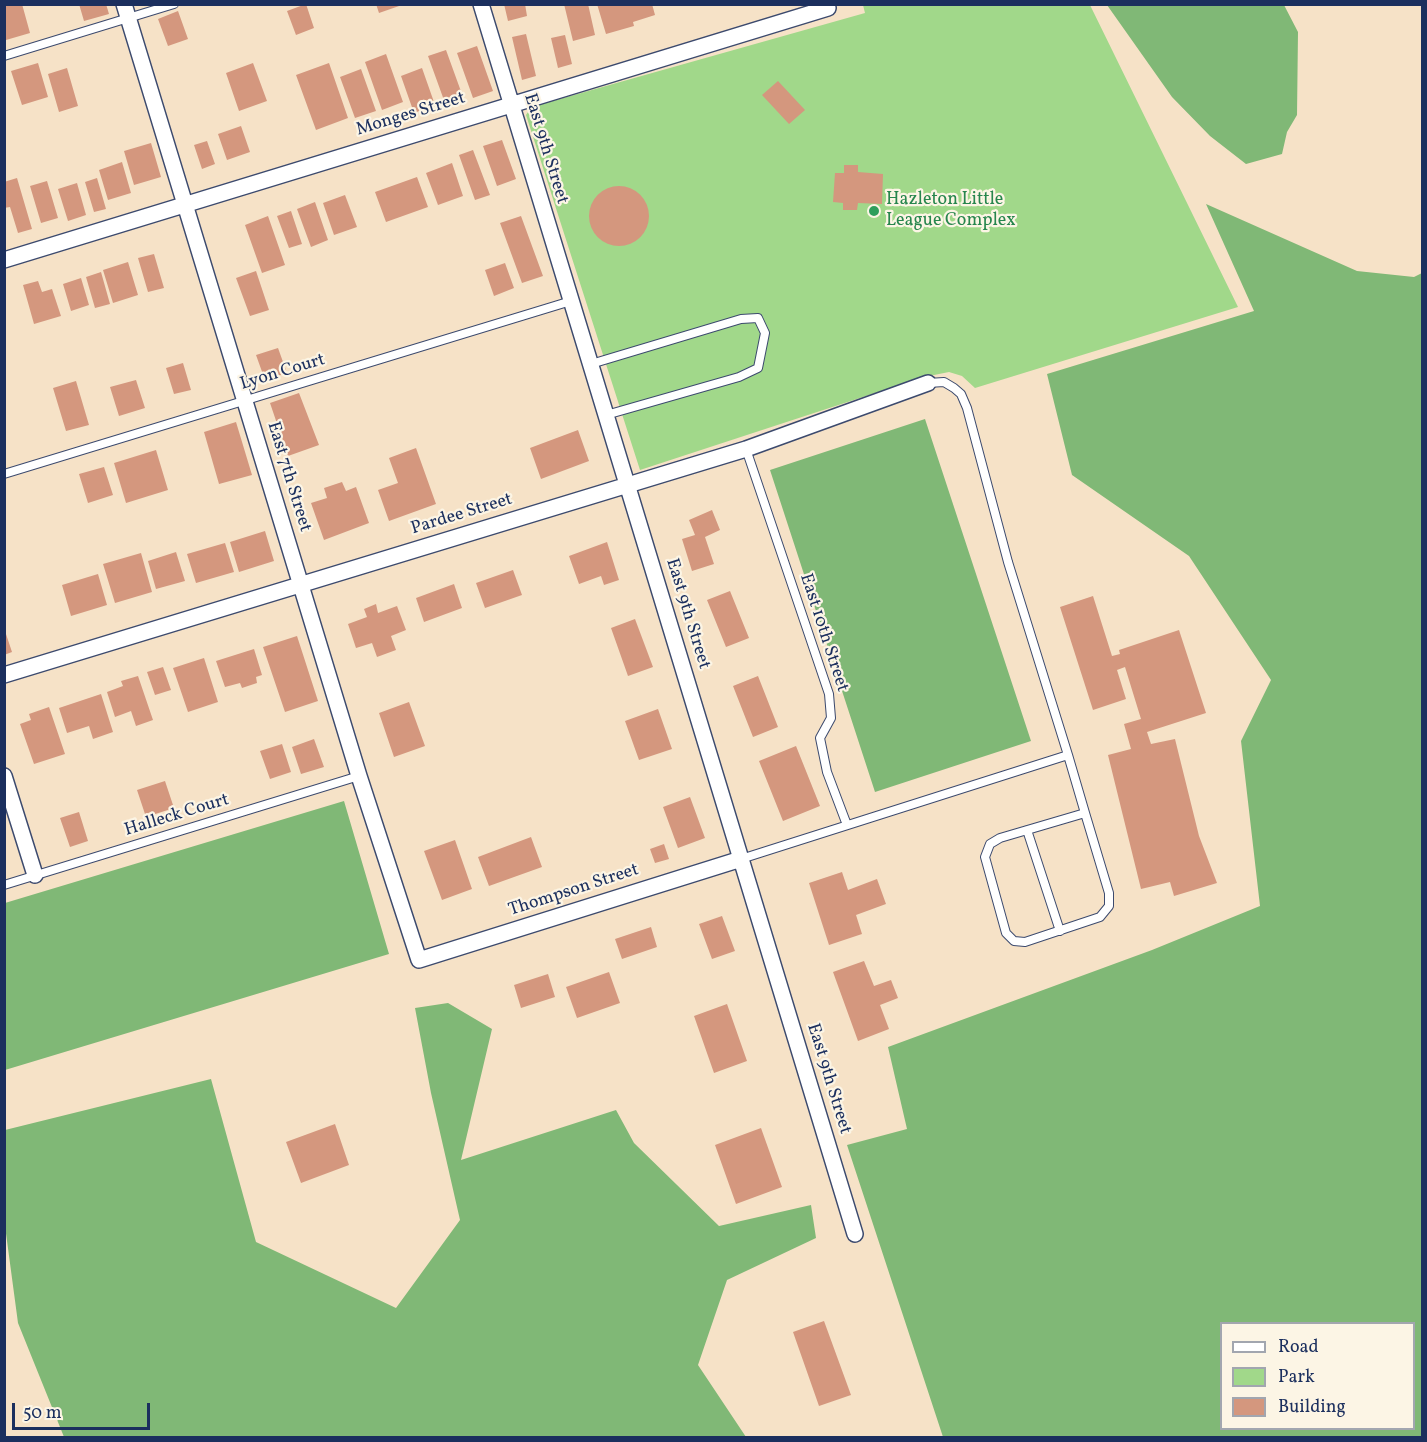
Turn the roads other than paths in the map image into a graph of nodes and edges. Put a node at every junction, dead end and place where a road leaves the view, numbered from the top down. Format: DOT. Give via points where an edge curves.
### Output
graph roads {
  1 [pos="174,4"];
  2 [pos="481,4"];
  3 [pos="827,6"];
  4 [pos="126,11"];
  5 [pos="4,56"];
  6 [pos="512,105"];
  7 [pos="185,204"];
  8 [pos="4,260"];
  9 [pos="571,301"];
  10 [pos="591,364"];
  11 [pos="928,383"];
  12 [pos="244,400"];
  13 [pos="606,415"];
  14 [pos="746,449"];
  15 [pos="4,474"];
  16 [pos="627,485"];
  17 [pos="301,585"];
  18 [pos="4,675"];
  19 [pos="1068,755"];
  20 [pos="4,776"];
  21 [pos="359,776"];
  22 [pos="1085,813"];
  23 [pos="847,825"];
  24 [pos="1027,830"];
  25 [pos="741,859"];
  26 [pos="35,875"];
  27 [pos="4,885"];
  28 [pos="1060,931"];
  29 [pos="419,960"];
  30 [pos="855,1234"];
  1 -- 4 [label="lane"];
  2 -- 6 [label="street, East 9th Street"];
  3 -- 6 [label="street, Monges Street"];
  4 -- 5 [label="lane"];
  4 -- 7 [label="street, East 7th Street"];
  6 -- 7 [label="street, Monges Street"];
  6 -- 9 [label="street, East 9th Street"];
  7 -- 8 [label="street, Monges Street"];
  7 -- 12 [label="street, East 7th Street"];
  9 -- 10 [label="street, East 9th Street"];
  9 -- 12 [label="lane, Lyon Court"];
  10 -- 13 [label="street, East 9th Street"];
  10 -- 13 [label="lane" via="741,320 758,318 765,333 758,368"];
  11 -- 14 [label="street, Pardee Street"];
  11 -- 19 [label="lane" via="944,382 954,388 967,408 1008,562"];
  12 -- 15 [label="lane, Lyon Court"];
  12 -- 17 [label="street, East 7th Street"];
  13 -- 16 [label="street, East 9th Street"];
  14 -- 16 [label="street, Pardee Street"];
  14 -- 23 [label="lane, East 10th Street" via="829,694 831,718 820,738 827,772"];
  16 -- 17 [label="street, Pardee Street"];
  16 -- 25 [label="street, East 9th Street"];
  17 -- 18 [label="street, Pardee Street"];
  17 -- 21 [label="street, East 7th Street"];
  19 -- 22 [label="lane"];
  19 -- 23 [label="lane"];
  20 -- 26 [label="street"];
  21 -- 26 [label="lane, Halleck Court"];
  21 -- 29 [label="street, East 7th Street"];
  22 -- 24 [label="lane"];
  22 -- 28 [label="lane" via="1109,893 1108,906 1100,917"];
  23 -- 25 [label="lane"];
  24 -- 28 [label="lane"];
  24 -- 28 [label="lane" via="990,844 985,857 1006,933 1014,941 1025,942"];
  25 -- 29 [label="street, Thompson Street"];
  25 -- 30 [label="street, East 9th Street"];
  26 -- 27 [label="lane, Halleck Court"];
}
